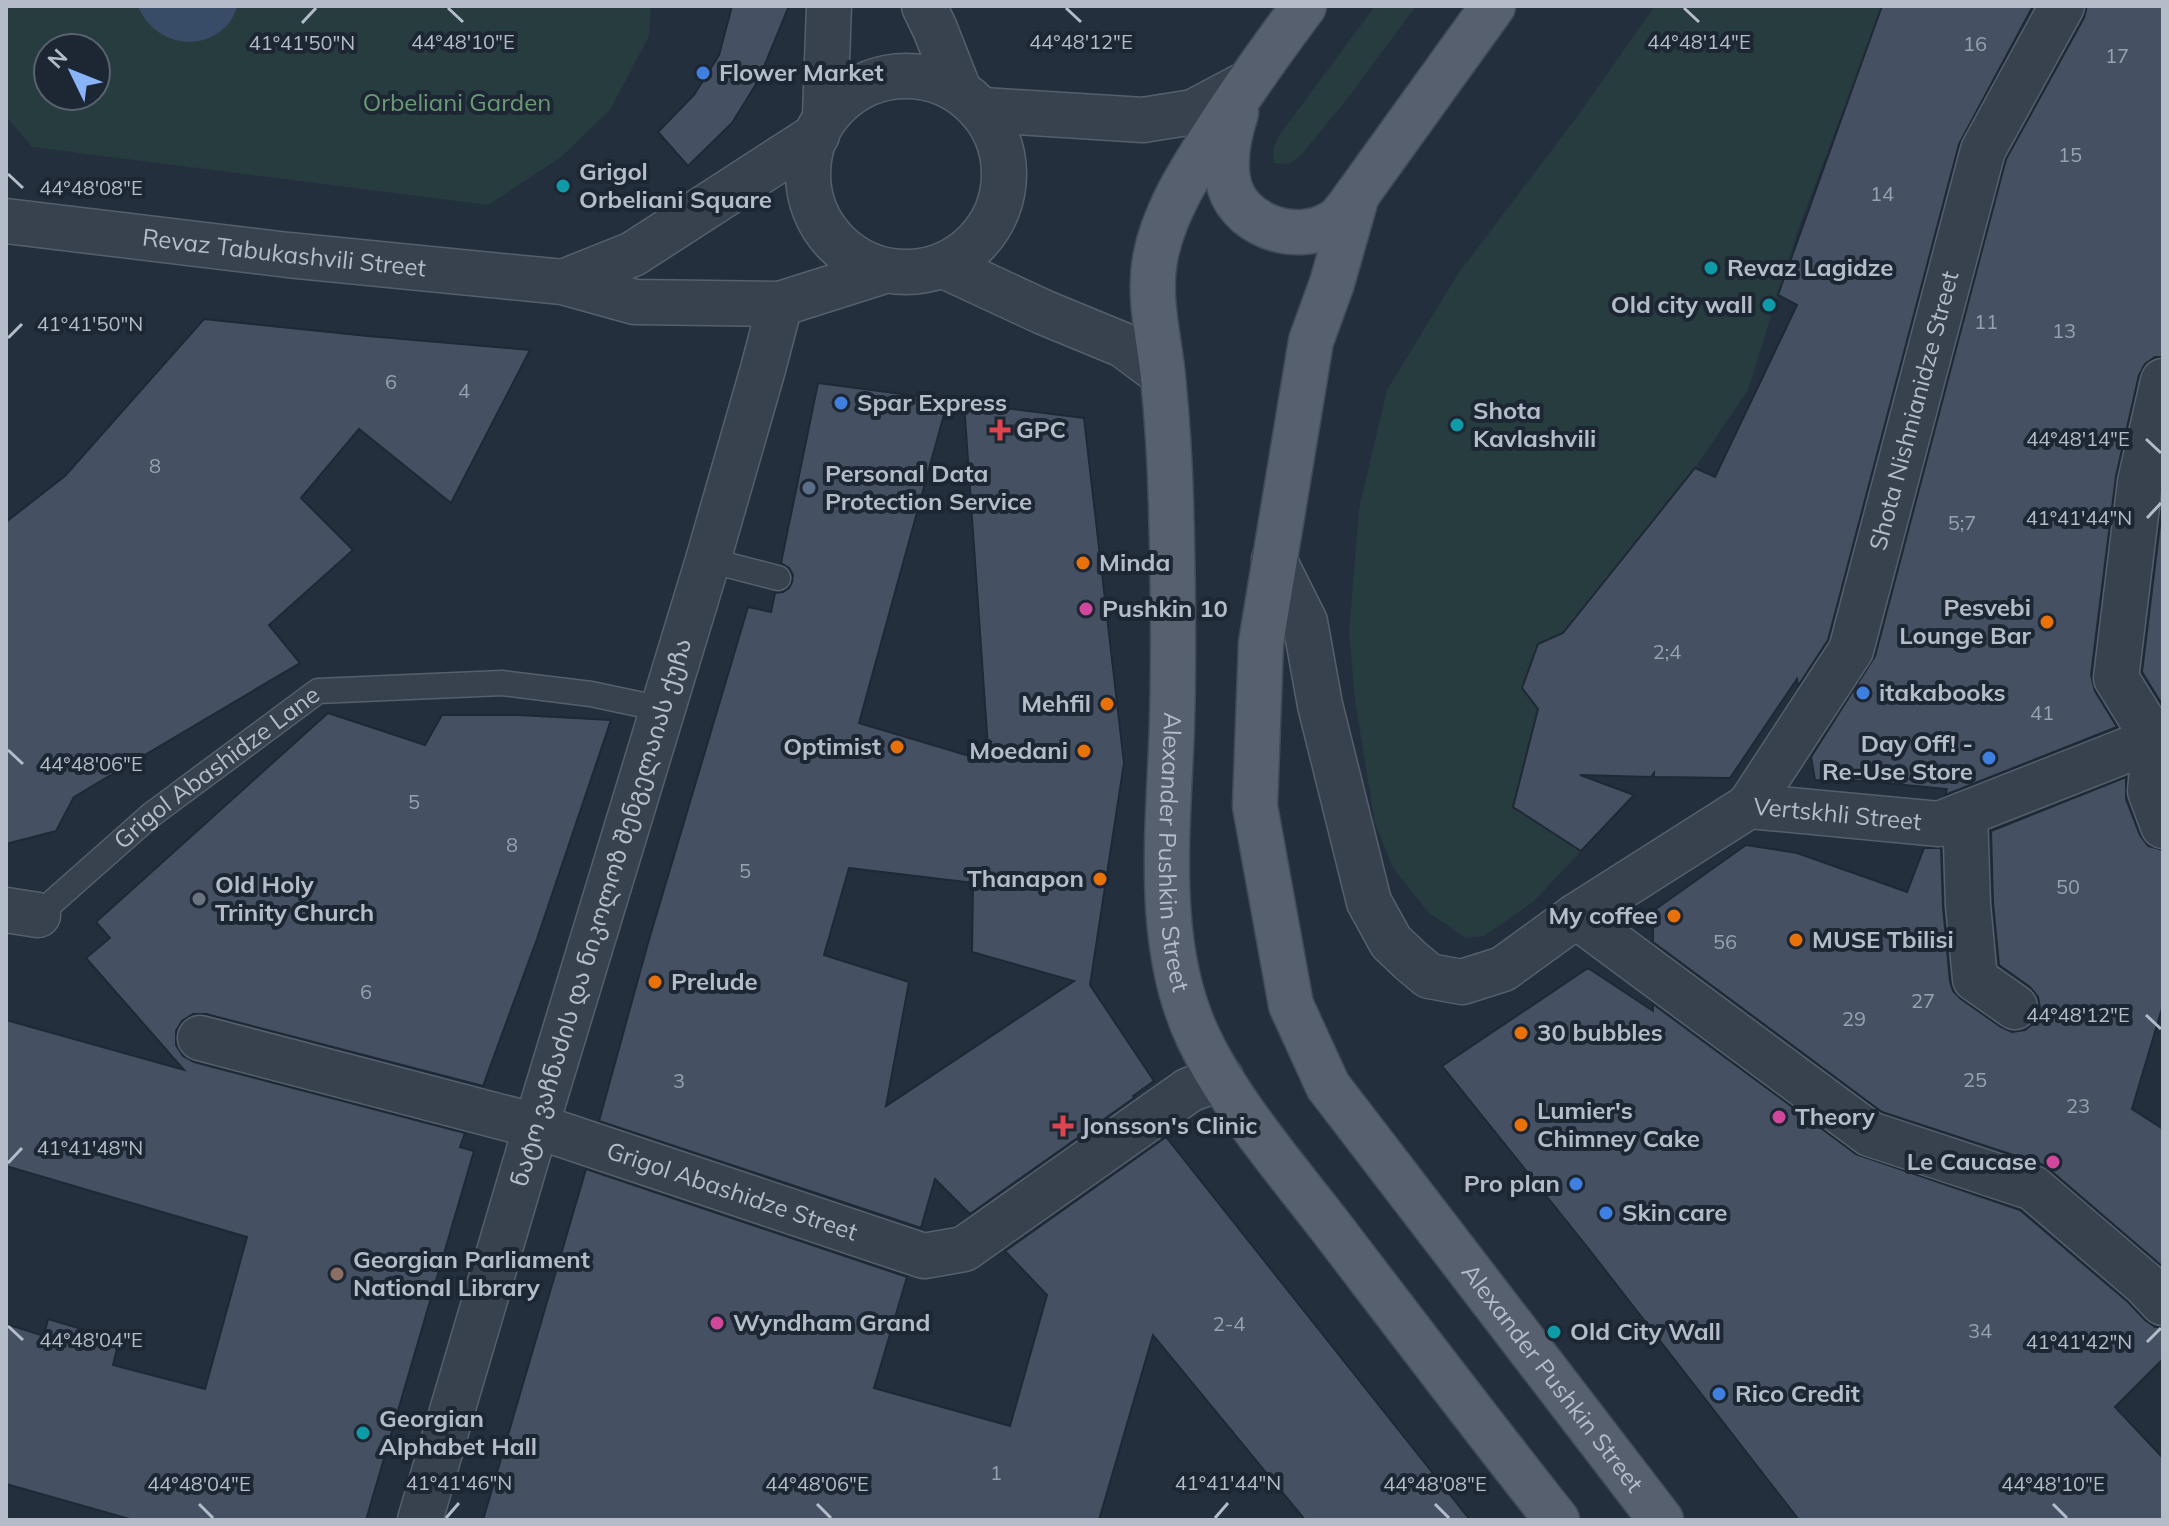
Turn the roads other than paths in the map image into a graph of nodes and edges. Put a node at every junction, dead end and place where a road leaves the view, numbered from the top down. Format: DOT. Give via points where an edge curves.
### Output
graph roads {
  1 [pos="829,6"];
  2 [pos="924,6"];
  3 [pos="1304,6"];
  4 [pos="1493,6"];
  5 [pos="2062,6"];
  6 [pos="1246,84"];
  7 [pos="971,100"];
  8 [pos="821,125"];
  9 [pos="1357,195"];
  10 [pos="6,221"];
  11 [pos="944,266"];
  12 [pos="884,271"];
  13 [pos="563,282"];
  14 [pos="780,304"];
  15 [pos="1162,374"];
  16 [pos="2163,381"];
  17 [pos="708,560"];
  18 [pos="1274,560"];
  19 [pos="778,578"];
  20 [pos="662,709"];
  21 [pos="2159,738"];
  22 [pos="1749,806"];
  23 [pos="1965,814"];
  24 [pos="2163,826"];
  25 [pos="22,913"];
  26 [pos="1576,916"];
  27 [pos="2015,1007"];
  28 [pos="200,1038"];
  29 [pos="1221,1078"];
  30 [pos="536,1126"];
  31 [pos="2163,1303"];
  32 [pos="420,1520"];
  33 [pos="1557,1520"];
  34 [pos="1661,1520"];
  1 -- 8 [label="street"];
  2 -- 7 [label="street"];
  3 -- 6 [label="main road"];
  4 -- 9 [label="main road"];
  5 -- 22 [label="street, Shota Nishnianidze Street" via="1983,150 1851,650"];
  6 -- 7 [label="street" via="1193,112 1143,120"];
  6 -- 9 [label="main road" via="1228,138 1228,181 1238,205 1273,229 1291,233 1334,223"];
  6 -- 15 [label="main road, Alexander Pushkin Street" via="1188,175 1155,259 1152,308"];
  7 -- 8 [label="street" via="931,78 902,74 872,80 847,94"];
  7 -- 11 [label="street" via="998,137 1005,166 1002,197 990,225 970,250"];
  8 -- 12 [label="street" via="809,151 808,190 821,226 848,255"];
  8 -- 13 [label="street, Revaz Tabukashvili Street" via="633,254"];
  9 -- 18 [label="main road, Alexander Pushkin Street" via="1311,341"];
  10 -- 13 [label="street, Revaz Tabukashvili Street"];
  11 -- 12 [label="street"];
  11 -- 15 [label="street" via="1123,345"];
  12 -- 14 [label="street, Revaz Tabukashvili Street"];
  13 -- 14 [label="street, Revaz Tabukashvili Street" via="635,302"];
  14 -- 17 [label="street, ნატო ვაჩნაძის და ნიკოლოზ შენგელაიას ქუჩა"];
  15 -- 29 [label="main road, Alexander Pushkin Street" via="1171,500 1171,947 1198,1038"];
  16 -- 21 [label="street" via="2140,482 2116,678"];
  17 -- 19 [label="lane"];
  17 -- 20 [label="street, ნატო ვაჩნაძის და ნიკოლოზ შენგელაიას ქუჩა"];
  18 -- 26 [label="street, Vertskhli Street" via="1305,622 1369,902 1391,942 1429,976 1462,982 1503,969"];
  18 -- 34 [label="main road, Alexander Pushkin Street" via="1261,643 1255,806 1291,1005 1328,1086"];
  20 -- 25 [label="lane, Grigol Abashidze Lane" via="502,683 318,691"];
  20 -- 30 [label="street, ნატო ვაჩნაძის და ნიკოლოზ შენგელაიას ქუჩა"];
  21 -- 23 [label="street, Vertskhli Street"];
  21 -- 24 [label="street" via="2150,791"];
  22 -- 23 [label="street, Vertskhli Street" via="1939,824"];
  22 -- 26 [label="street, Vertskhli Street"];
  23 -- 27 [label="street" via="1975,979"];
  26 -- 31 [label="street" via="1870,1134 2033,1188"];
  28 -- 30 [label="street, Grigol Abashidze Street"];
  29 -- 30 [label="street, Grigol Abashidze Street" via="1189,1090 964,1249 924,1256"];
  29 -- 33 [label="main road, Alexander Pushkin Street"];
  30 -- 32 [label="street, ნატო ვაჩნაძის და ნიკოლოზ შენგელაიას ქუჩა"];
}
